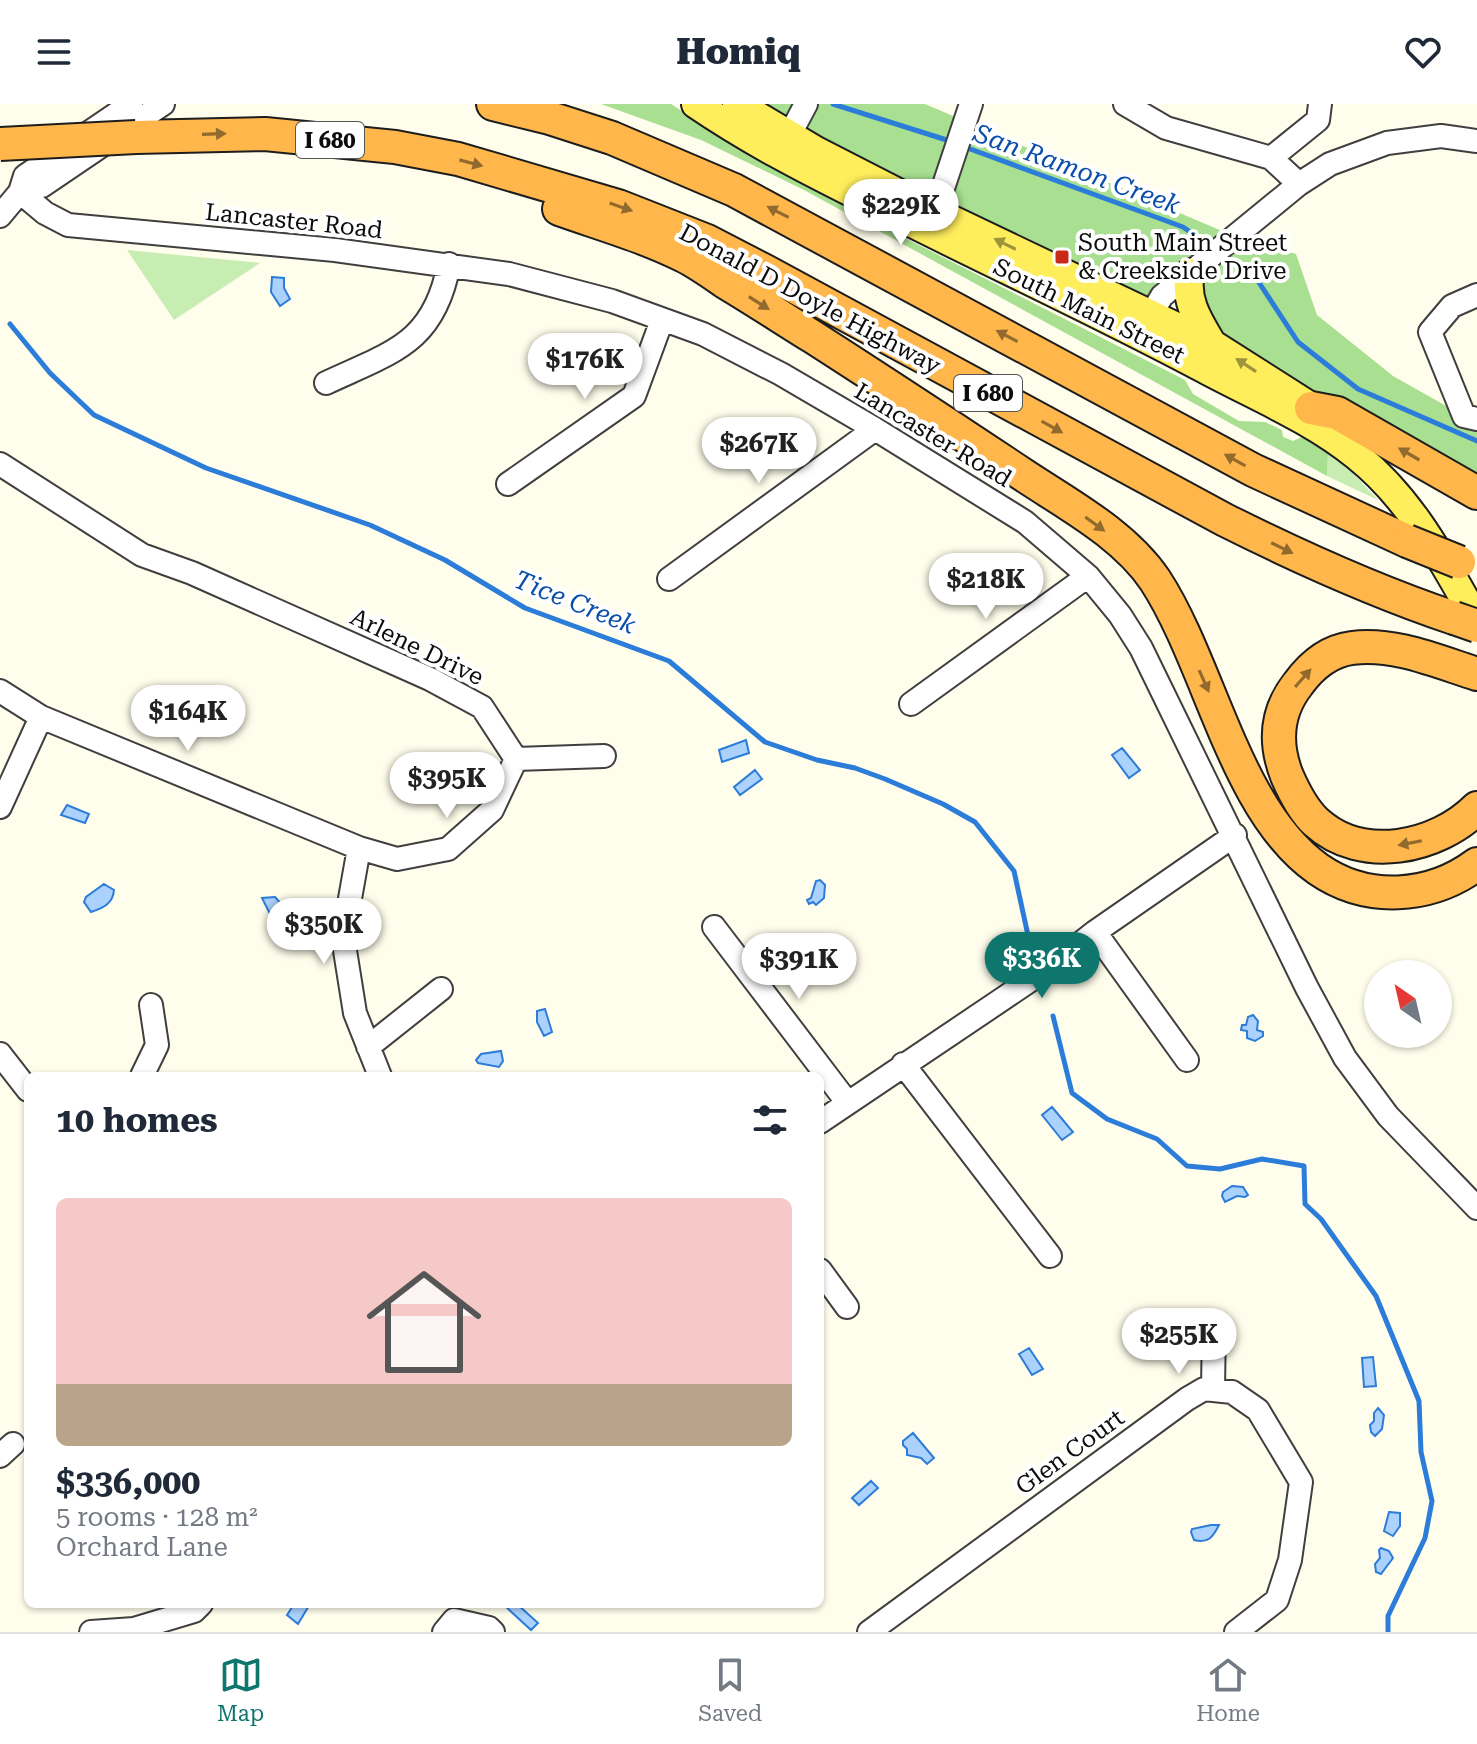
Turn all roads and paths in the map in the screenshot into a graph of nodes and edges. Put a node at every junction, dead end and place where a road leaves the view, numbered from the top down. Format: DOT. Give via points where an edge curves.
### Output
graph roads {
  1 [pos="131,104"];
  2 [pos="163,104"];
  3 [pos="493,104"];
  4 [pos="696,104"];
  5 [pos="737,104"];
  6 [pos="806,104"];
  7 [pos="1125,104"];
  8 [pos="1320,104"];
  9 [pos="968,113"];
  10 [pos="789,136"];
  11 [pos="1477,141"];
  12 [pos="0,144"];
  13 [pos="1271,158"];
  14 [pos="520,176"];
  15 [pos="1299,184"];
  16 [pos="20,192"];
  17 [pos="935,212"];
  18 [pos="0,216"];
  19 [pos="449,264"];
  20 [pos="1193,271"];
  21 [pos="1477,295"];
  22 [pos="662,320"];
  23 [pos="1145,324"];
  24 [pos="1212,344"];
  25 [pos="326,383"];
  26 [pos="1313,417"];
  27 [pos="1477,419"];
  28 [pos="875,429"];
  29 [pos="0,464"];
  30 [pos="508,484"];
  31 [pos="1477,493"];
  32 [pos="1468,565"];
  33 [pos="1088,576"];
  34 [pos="669,579"];
  35 [pos="1470,621"];
  36 [pos="1477,674"];
  37 [pos="0,691"];
  38 [pos="911,704"];
  39 [pos="41,717"];
  40 [pos="604,756"];
  41 [pos="516,759"];
  42 [pos="0,807"];
  43 [pos="1477,808"];
  44 [pos="1235,835"];
  45 [pos="359,848"];
  46 [pos="1477,864"];
  47 [pos="714,927"];
  48 [pos="1095,932"];
  49 [pos="441,989"];
  50 [pos="151,1005"];
  51 [pos="368,1047"];
  52 [pos="0,1054"];
  53 [pos="1187,1060"];
  54 [pos="903,1064"];
  55 [pos="144,1072"];
  56 [pos="378,1072"];
  57 [pos="24,1081"];
  58 [pos="847,1102"];
  59 [pos="824,1119"];
  60 [pos="1477,1208"];
  61 [pos="1050,1256"];
  62 [pos="824,1275"];
  63 [pos="847,1307"];
  64 [pos="1214,1322"];
  65 [pos="1213,1390"];
  66 [pos="197,1608"];
  67 [pos="91,1632"];
  68 [pos="99,1632"];
  69 [pos="444,1632"];
  70 [pos="493,1632"];
  71 [pos="869,1632"];
  72 [pos="1236,1632"];
  1 -- 16 [label="street" via="25,176"];
  2 -- 16 [label="street" via="42,186"];
  32 -- 3 [label="highway, I 680, one-way, bridge" via="1253,470 734,190 612,138"];
  4 -- 23 [label="main road, South Main Street" via="774,153 926,231"];
  5 -- 10 [label="main road, South Main Street"];
  6 -- 10 [label="street"];
  7 -- 13 [label="street" via="1166,128"];
  8 -- 13 [label="street" via="1318,120"];
  9 -- 17 [label="street"];
  10 -- 17 [label="main road, South Main Street"];
  11 -- 15 [label="street" via="1441,136 1387,143 1330,164"];
  12 -- 14 [label="highway, Donald D Doyle Highway / I 680, one-way, bridge" via="227,133 395,147"];
  13 -- 15 [label="street"];
  14 -- 35 [label="highway, Donald D Doyle Highway / I 680, one-way" via="707,241 1225,520 1397,599"];
  14 -- 46 [label="highway, one-way" via="552,207 686,257 891,387 1126,549 1154,579 1172,611 1266,813 1317,868 1357,889 1384,893 1438,885"];
  15 -- 20 [label="street"];
  16 -- 18 [label="street"];
  16 -- 19 [label="street, Lancaster Road" via="68,225"];
  23 -- 17 [label="main road, South Main Street, one-way"];
  19 -- 22 [label="street, Lancaster Road" via="612,301"];
  19 -- 25 [label="street" via="433,316 413,339"];
  20 -- 23 [label="street" via="1162,296"];
  20 -- 24 [label="main road" via="1187,286 1190,301"];
  21 -- 27 [label="street" via="1452,306 1430,332 1464,416"];
  22 -- 28 [label="street, Lancaster Road" via="703,334"];
  22 -- 30 [label="street" via="634,396"];
  23 -- 24 [label="main road, South Main Street"];
  23 -- 26 [label="main road, South Main Street"];
  26 -- 24 [label="main road, South Main Street, one-way"];
  31 -- 26 [label="highway, one-way" via="1337,413"];
  26 -- 35 [label="main road, South Main Street" via="1357,456 1429,535"];
  28 -- 33 [label="street, Lancaster Road" via="1025,522"];
  28 -- 34 [label="street"];
  29 -- 41 [label="street, Arlene Drive" via="142,555 388,660 482,707"];
  33 -- 38 [label="street"];
  33 -- 44 [label="street, Lancaster Road" via="1141,648"];
  43 -- 36 [label="highway, one-way" via="1437,837 1386,847 1332,833 1300,801 1278,738 1284,706 1306,673 1328,655 1375,647"];
  37 -- 39 [label="street"];
  39 -- 42 [label="street"];
  39 -- 45 [label="street"];
  40 -- 41 [label="street"];
  41 -- 45 [label="street" via="492,810 448,849 397,859"];
  44 -- 48 [label="street"];
  44 -- 60 [label="street, Lancaster Road" via="1345,1058 1388,1116"];
  45 -- 51 [label="street" via="343,938 355,1013"];
  47 -- 58 [label="street"];
  48 -- 53 [label="street"];
  48 -- 54 [label="street"];
  49 -- 51 [label="street"];
  50 -- 55 [label="street" via="157,1045"];
  51 -- 56 [label="street"];
  52 -- 57 [label="street"];
  54 -- 58 [label="street"];
  54 -- 61 [label="street"];
  58 -- 59 [label="street"];
  62 -- 63 [label="street"];
  64 -- 65 [label="street"];
  65 -- 71 [label="street, Glen Court" via="1187,1399"];
  65 -- 72 [label="street" via="1232,1392 1258,1410 1301,1482 1290,1560 1277,1600"];
  66 -- 68 [label="street" via="134,1629"];
  67 -- 68 [label="street"];
  69 -- 70 [label="street" via="454,1620"];
}
